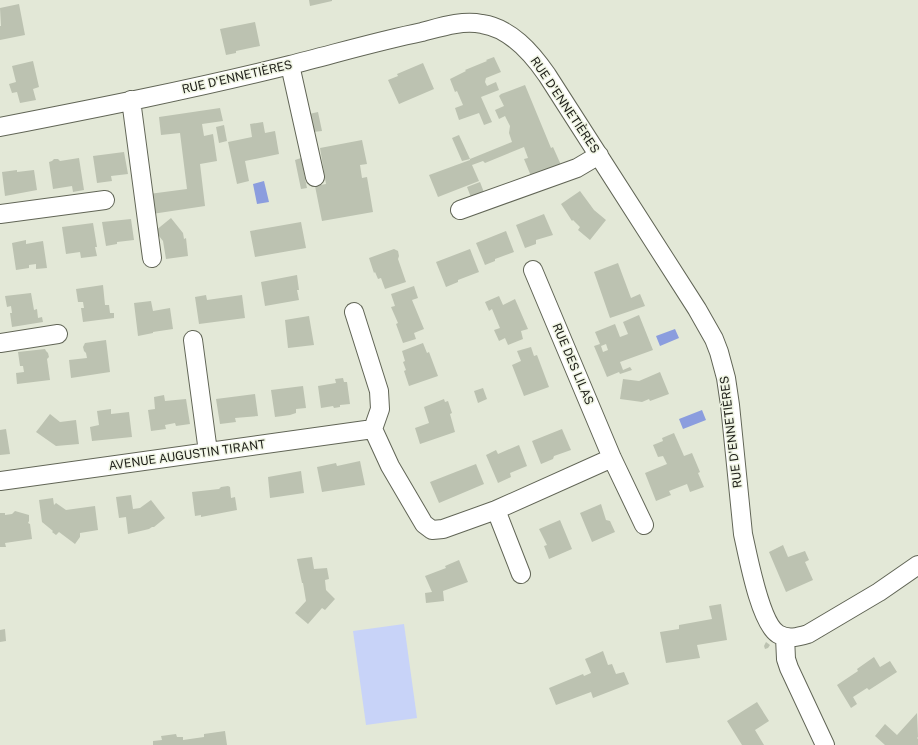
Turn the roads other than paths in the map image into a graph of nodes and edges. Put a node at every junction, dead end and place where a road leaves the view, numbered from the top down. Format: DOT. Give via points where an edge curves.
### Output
graph roads {
  1 [pos="290,65"];
  2 [pos="131,100"];
  3 [pos="0,127"];
  4 [pos="599,155"];
  5 [pos="315,177"];
  6 [pos="105,200"];
  7 [pos="460,210"];
  8 [pos="0,214"];
  9 [pos="152,258"];
  10 [pos="533,270"];
  11 [pos="354,312"];
  12 [pos="58,334"];
  13 [pos="193,340"];
  14 [pos="0,343"];
  15 [pos="373,429"];
  16 [pos="208,452"];
  17 [pos="612,458"];
  18 [pos="0,481"];
  19 [pos="496,510"];
  20 [pos="644,525"];
  21 [pos="918,565"];
  22 [pos="521,574"];
  23 [pos="785,637"];
  24 [pos="825,745"];
  1 -- 2 [label="street, RUE D'ENNETIÈRES"];
  1 -- 4 [label="street, RUE D'ENNETIÈRES" via="375,42 457,24 490,25 510,36 539,64"];
  1 -- 5 [label="street"];
  2 -- 3 [label="street, RUE D'ENNETIÈRES"];
  2 -- 9 [label="street"];
  4 -- 7 [label="street" via="577,168"];
  4 -- 23 [label="street, RUE D'ENNETIÈRES" via="714,339 726,378 747,554 766,619 778,634"];
  6 -- 8 [label="street"];
  10 -- 17 [label="street, RUE DES LILAS"];
  11 -- 15 [label="street" via="379,391 380,409"];
  12 -- 14 [label="street"];
  13 -- 16 [label="street"];
  15 -- 16 [label="street, AVENUE AUGUSTIN TIRANT"];
  15 -- 19 [label="street" via="390,466 424,524 432,530 442,529"];
  16 -- 18 [label="street, AVENUE AUGUSTIN TIRANT"];
  17 -- 19 [label="street"];
  17 -- 20 [label="street, RUE DES LILAS"];
  19 -- 22 [label="street"];
  21 -- 23 [label="street" via="817,629 798,637"];
  23 -- 24 [label="street" via="789,668"];
}
